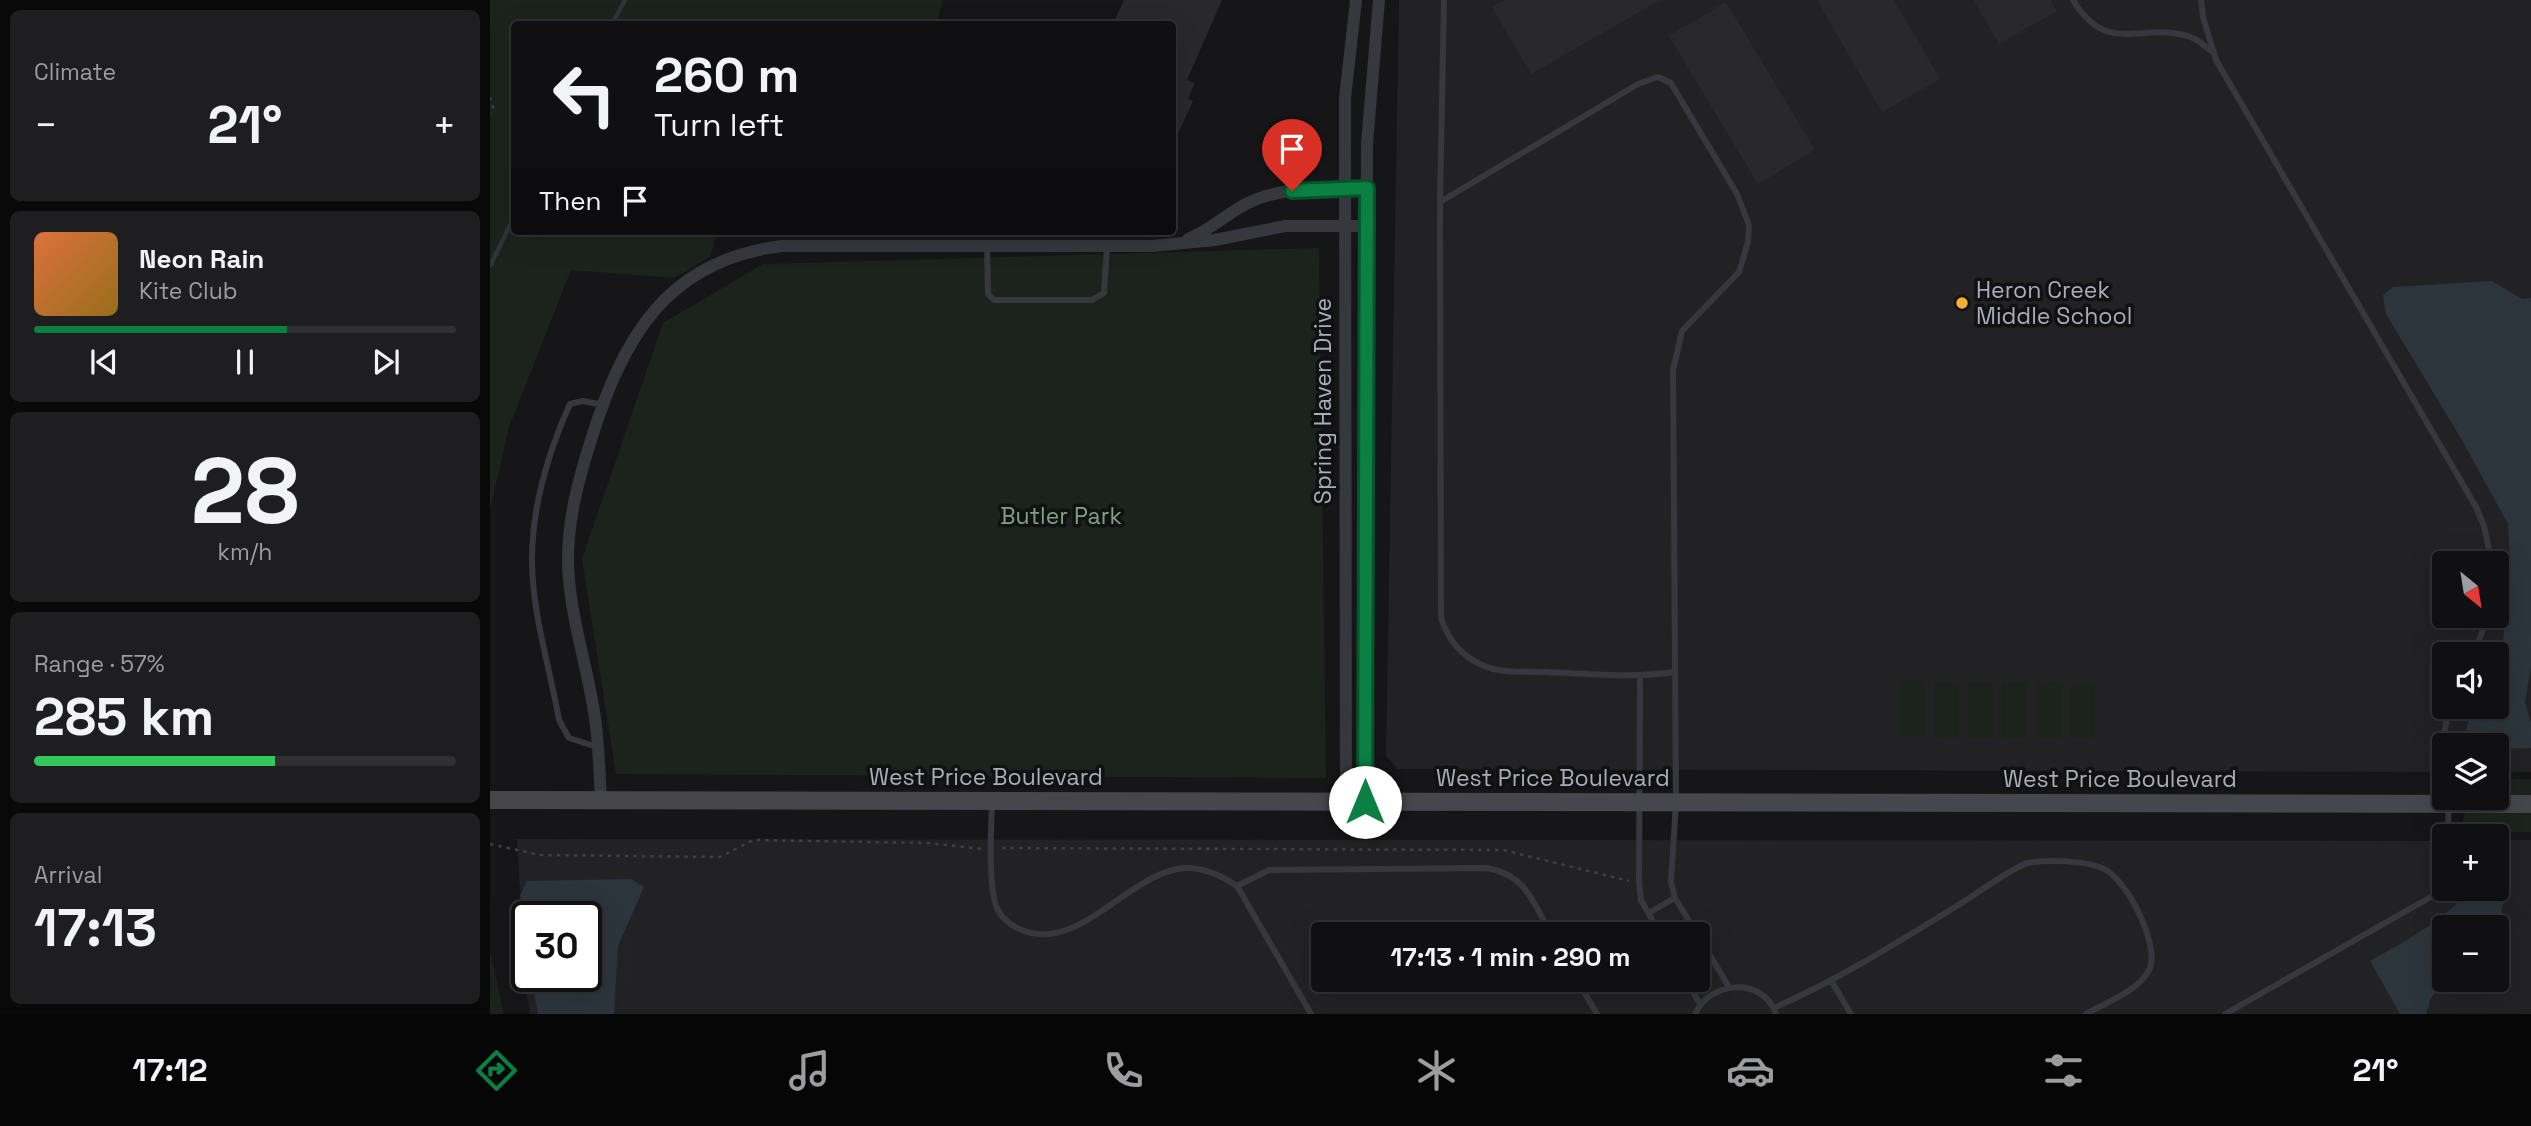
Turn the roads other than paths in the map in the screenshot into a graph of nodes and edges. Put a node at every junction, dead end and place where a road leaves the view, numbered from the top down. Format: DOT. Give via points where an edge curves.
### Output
graph roads {
  1 [pos="1356,0"];
  2 [pos="1379,0"];
  3 [pos="1444,0"];
  4 [pos="2073,0"];
  5 [pos="2201,0"];
  6 [pos="2212,52"];
  7 [pos="1344,188"];
  8 [pos="1367,188"];
  9 [pos="1440,202"];
  10 [pos="1344,226"];
  11 [pos="1367,226"];
  12 [pos="1178,244"];
  13 [pos="987,245"];
  14 [pos="1107,246"];
  15 [pos="603,405"];
  16 [pos="2489,551"];
  17 [pos="1675,672"];
  18 [pos="1640,677"];
  19 [pos="597,747"];
  20 [pos="490,800"];
  21 [pos="601,801"];
  22 [pos="2432,801"];
  23 [pos="992,802"];
  24 [pos="1346,802"];
  25 [pos="1365,802"];
  26 [pos="1638,802"];
  27 [pos="1676,803"];
  28 [pos="2509,803"];
  29 [pos="2531,804"];
  30 [pos="1237,886"];
  31 [pos="2432,896"];
  32 [pos="1675,898"];
  33 [pos="1648,912"];
  34 [pos="1544,922"];
  35 [pos="1653,922"];
  36 [pos="1689,922"];
  37 [pos="1710,956"];
  38 [pos="1832,982"];
  39 [pos="1729,987"];
  40 [pos="1584,992"];
  41 [pos="1693,992"];
  42 [pos="1700,1004"];
  43 [pos="1775,1011"];
  44 [pos="1311,1014"];
  45 [pos="1597,1014"];
  46 [pos="1695,1014"];
  47 [pos="1851,1014"];
  48 [pos="2086,1014"];
  49 [pos="2225,1014"];
  1 -- 7 [label="street, Spring Haven Drive" via="1345,98"];
  2 -- 8 [label="street, Spring Haven Drive" via="1369,100"];
  3 -- 9 [label="lane"];
  4 -- 6 [label="lane" via="2100,30 2126,36 2194,38"];
  5 -- 6 [label="lane"];
  6 -- 16 [label="lane" via="2476,507"];
  7 -- 8 [label="street"];
  7 -- 10 [label="street, Spring Haven Drive"];
  7 -- 12 [label="street" via="1273,193"];
  8 -- 11 [label="street, Spring Haven Drive"];
  9 -- 17 [label="lane" via="1637,84 1658,77 1671,83 1737,194 1749,225 1745,257 1732,282 1682,331 1673,370"];
  9 -- 18 [label="lane" via="1439,604 1445,631 1470,659 1495,670"];
  10 -- 11 [label="street"];
  10 -- 12 [label="street" via="1284,226"];
  10 -- 24 [label="street, Spring Haven Drive"];
  11 -- 25 [label="street, Spring Haven Drive"];
  12 -- 14 [label="street"];
  13 -- 14 [label="street"];
  13 -- 14 [label="lane" via="988,294 994,300 1092,300 1104,293 1107,283"];
  13 -- 15 [label="street" via="782,246 716,264 679,285 647,317 616,368"];
  15 -- 19 [label="street" via="576,496 568,561"];
  15 -- 19 [label="lane" via="570,404 552,443 537,505 532,561 559,720 569,738"];
  17 -- 18 [label="lane"];
  17 -- 27 [label="lane"];
  18 -- 26 [label="lane"];
  19 -- 21 [label="street"];
  20 -- 21 [label="street, West Price Boulevard"];
  21 -- 23 [label="street, West Price Boulevard"];
  22 -- 27 [label="street, West Price Boulevard"];
  23 -- 24 [label="street, West Price Boulevard"];
  23 -- 30 [label="lane" via="995,905 1006,922 1028,933 1049,934 1076,925 1175,869 1219,874"];
  24 -- 25 [label="street, West Price Boulevard"];
  25 -- 26 [label="street, West Price Boulevard"];
  26 -- 27 [label="street, West Price Boulevard"];
  26 -- 33 [label="lane" via="1639,881"];
  27 -- 32 [label="lane" via="1671,882"];
  28 -- 29 [label="street, West Price Boulevard"];
  30 -- 34 [label="lane" via="1269,870 1488,868 1508,872 1521,882"];
  30 -- 44 [label="lane"];
  31 -- 49 [label="lane"];
  32 -- 33 [label="lane"];
  32 -- 36 [label="lane"];
  33 -- 35 [label="lane"];
  37 -- 39 [label="lane"];
  38 -- 43 [label="lane"];
  38 -- 47 [label="lane"];
  38 -- 48 [label="lane" via="2027,863 2082,863 2116,876 2153,947 2150,968 2137,985"];
  39 -- 42 [label="lane" via="1713,992"];
  39 -- 43 [label="lane" via="1747,987 1762,995"];
  40 -- 45 [label="lane"];
  41 -- 42 [label="lane"];
  42 -- 46 [label="lane"];
}
